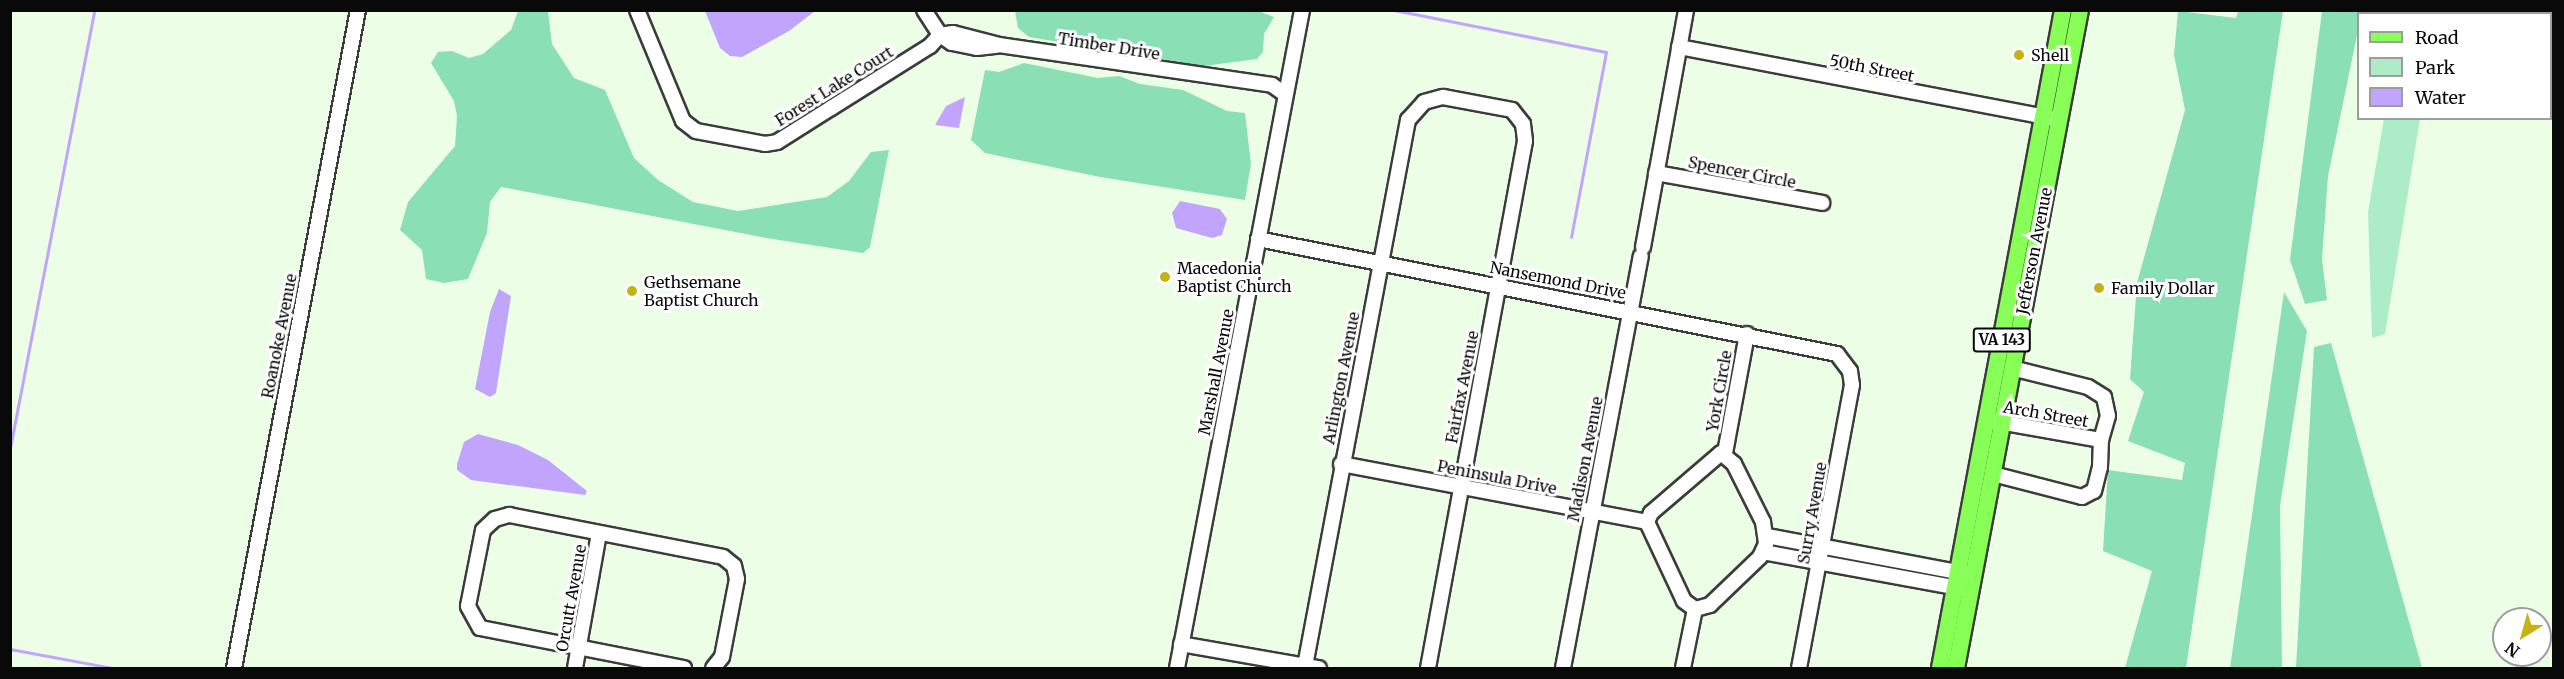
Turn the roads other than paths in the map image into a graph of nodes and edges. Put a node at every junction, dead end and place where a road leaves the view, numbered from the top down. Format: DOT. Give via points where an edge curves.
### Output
graph roads {
  1 [pos="358,10"];
  2 [pos="637,10"];
  3 [pos="924,10"];
  4 [pos="1302,10"];
  5 [pos="1686,10"];
  6 [pos="2063,10"];
  7 [pos="2080,10"];
  8 [pos="939,35"];
  9 [pos="1679,47"];
  10 [pos="1285,94"];
  11 [pos="1516,114"];
  12 [pos="2051,118"];
  13 [pos="1656,173"];
  14 [pos="1822,204"];
  15 [pos="1258,239"];
  16 [pos="1381,262"];
  17 [pos="1498,285"];
  18 [pos="1630,311"];
  19 [pos="1747,334"];
  20 [pos="1847,365"];
  21 [pos="2012,369"];
  22 [pos="1994,421"];
  23 [pos="2101,440"];
  24 [pos="1725,453"];
  25 [pos="1341,464"];
  26 [pos="1993,474"];
  27 [pos="1460,487"];
  28 [pos="1592,512"];
  29 [pos="1647,522"];
  30 [pos="599,533"];
  31 [pos="1767,536"];
  32 [pos="1822,546"];
  33 [pos="1762,552"];
  34 [pos="1820,563"];
  35 [pos="1964,581"];
  36 [pos="1695,609"];
  37 [pos="1181,644"];
  38 [pos="579,649"];
  39 [pos="1312,667"];
  40 [pos="234,669"];
  41 [pos="575,669"];
  42 [pos="684,669"];
  43 [pos="713,669"];
  44 [pos="1177,669"];
  45 [pos="1428,669"];
  46 [pos="1563,669"];
  47 [pos="1683,669"];
  48 [pos="1799,669"];
  49 [pos="1940,669"];
  50 [pos="1956,669"];
  1 -- 40 [label="street, Roanoke Avenue"];
  2 -- 8 [label="street, Forest Lake Court" via="683,121 696,131 765,144 777,142 930,46"];
  3 -- 8 [label="street"];
  4 -- 10 [label="street, Marshall Avenue"];
  5 -- 9 [label="street, Madison Avenue"];
  6 -- 12 [label="main road, Jefferson Avenue / VA 143"];
  7 -- 12 [label="main road, Jefferson Avenue / VA 143"];
  8 -- 10 [label="street, Timber Drive" via="953,33 999,45 1272,85"];
  9 -- 12 [label="street, 50th Street"];
  9 -- 13 [label="street, Madison Avenue"];
  10 -- 15 [label="street, Marshall Avenue"];
  11 -- 16 [label="street, Arlington Avenue" via="1503,106 1443,97 1424,102 1408,120"];
  11 -- 17 [label="street, Fairfax Avenue" via="1525,141"];
  12 -- 21 [label="main road, Jefferson Avenue / VA 143"];
  12 -- 22 [label="main road, Jefferson Avenue / VA 143"];
  13 -- 14 [label="street, Spencer Circle"];
  13 -- 18 [label="street, Madison Avenue"];
  15 -- 16 [label="street, Nansemond Drive"];
  15 -- 37 [label="street, Marshall Avenue"];
  16 -- 17 [label="street, Nansemond Drive"];
  16 -- 25 [label="street, Arlington Avenue"];
  17 -- 18 [label="street, Nansemond Drive"];
  17 -- 27 [label="street, Fairfax Avenue"];
  18 -- 19 [label="street, Nansemond Drive"];
  18 -- 28 [label="street, Madison Avenue"];
  19 -- 20 [label="street, Nansemond Drive" via="1829,350"];
  19 -- 24 [label="street, York Circle"];
  20 -- 32 [label="street, Surry Avenue" via="1852,385"];
  21 -- 22 [label="main road, Jefferson Avenue / VA 143"];
  21 -- 23 [label="street" via="2088,387 2104,397 2109,416"];
  22 -- 23 [label="street, Arch Street"];
  22 -- 26 [label="main road, Jefferson Avenue / VA 143"];
  22 -- 35 [label="main road, Jefferson Avenue / VA 143"];
  23 -- 26 [label="street" via="2100,467 2094,490 2087,496"];
  24 -- 29 [label="street, York Circle" via="1713,458 1651,513"];
  24 -- 31 [label="street, York Circle" via="1734,464"];
  25 -- 27 [label="street, Peninsula Drive"];
  25 -- 39 [label="street, Arlington Avenue"];
  26 -- 35 [label="main road, Jefferson Avenue / VA 143"];
  27 -- 28 [label="street, Peninsula Drive"];
  27 -- 45 [label="street, Fairfax Avenue"];
  28 -- 29 [label="street, Peninsula Drive"];
  28 -- 46 [label="street, Madison Avenue"];
  29 -- 36 [label="street" via="1684,601"];
  30 -- 38 [label="street, Orcutt Avenue"];
  30 -- 38 [label="street" via="501,516 483,530 472,583 469,612 480,628"];
  30 -- 43 [label="street" via="729,560 737,572 736,591 722,657"];
  31 -- 32 [label="street"];
  31 -- 33 [label="street"];
  32 -- 34 [label="street, Surry Avenue"];
  32 -- 35 [label="street"];
  33 -- 34 [label="street"];
  33 -- 36 [label="street" via="1710,605"];
  34 -- 35 [label="street"];
  34 -- 48 [label="street, Surry Avenue"];
  35 -- 49 [label="main road, Jefferson Avenue / VA 143"];
  35 -- 50 [label="main road, Jefferson Avenue / VA 143"];
  36 -- 47 [label="street"];
  37 -- 39 [label="street"];
  37 -- 44 [label="street, Marshall Avenue"];
  38 -- 41 [label="street, Orcutt Avenue"];
  38 -- 42 [label="street"];
}
